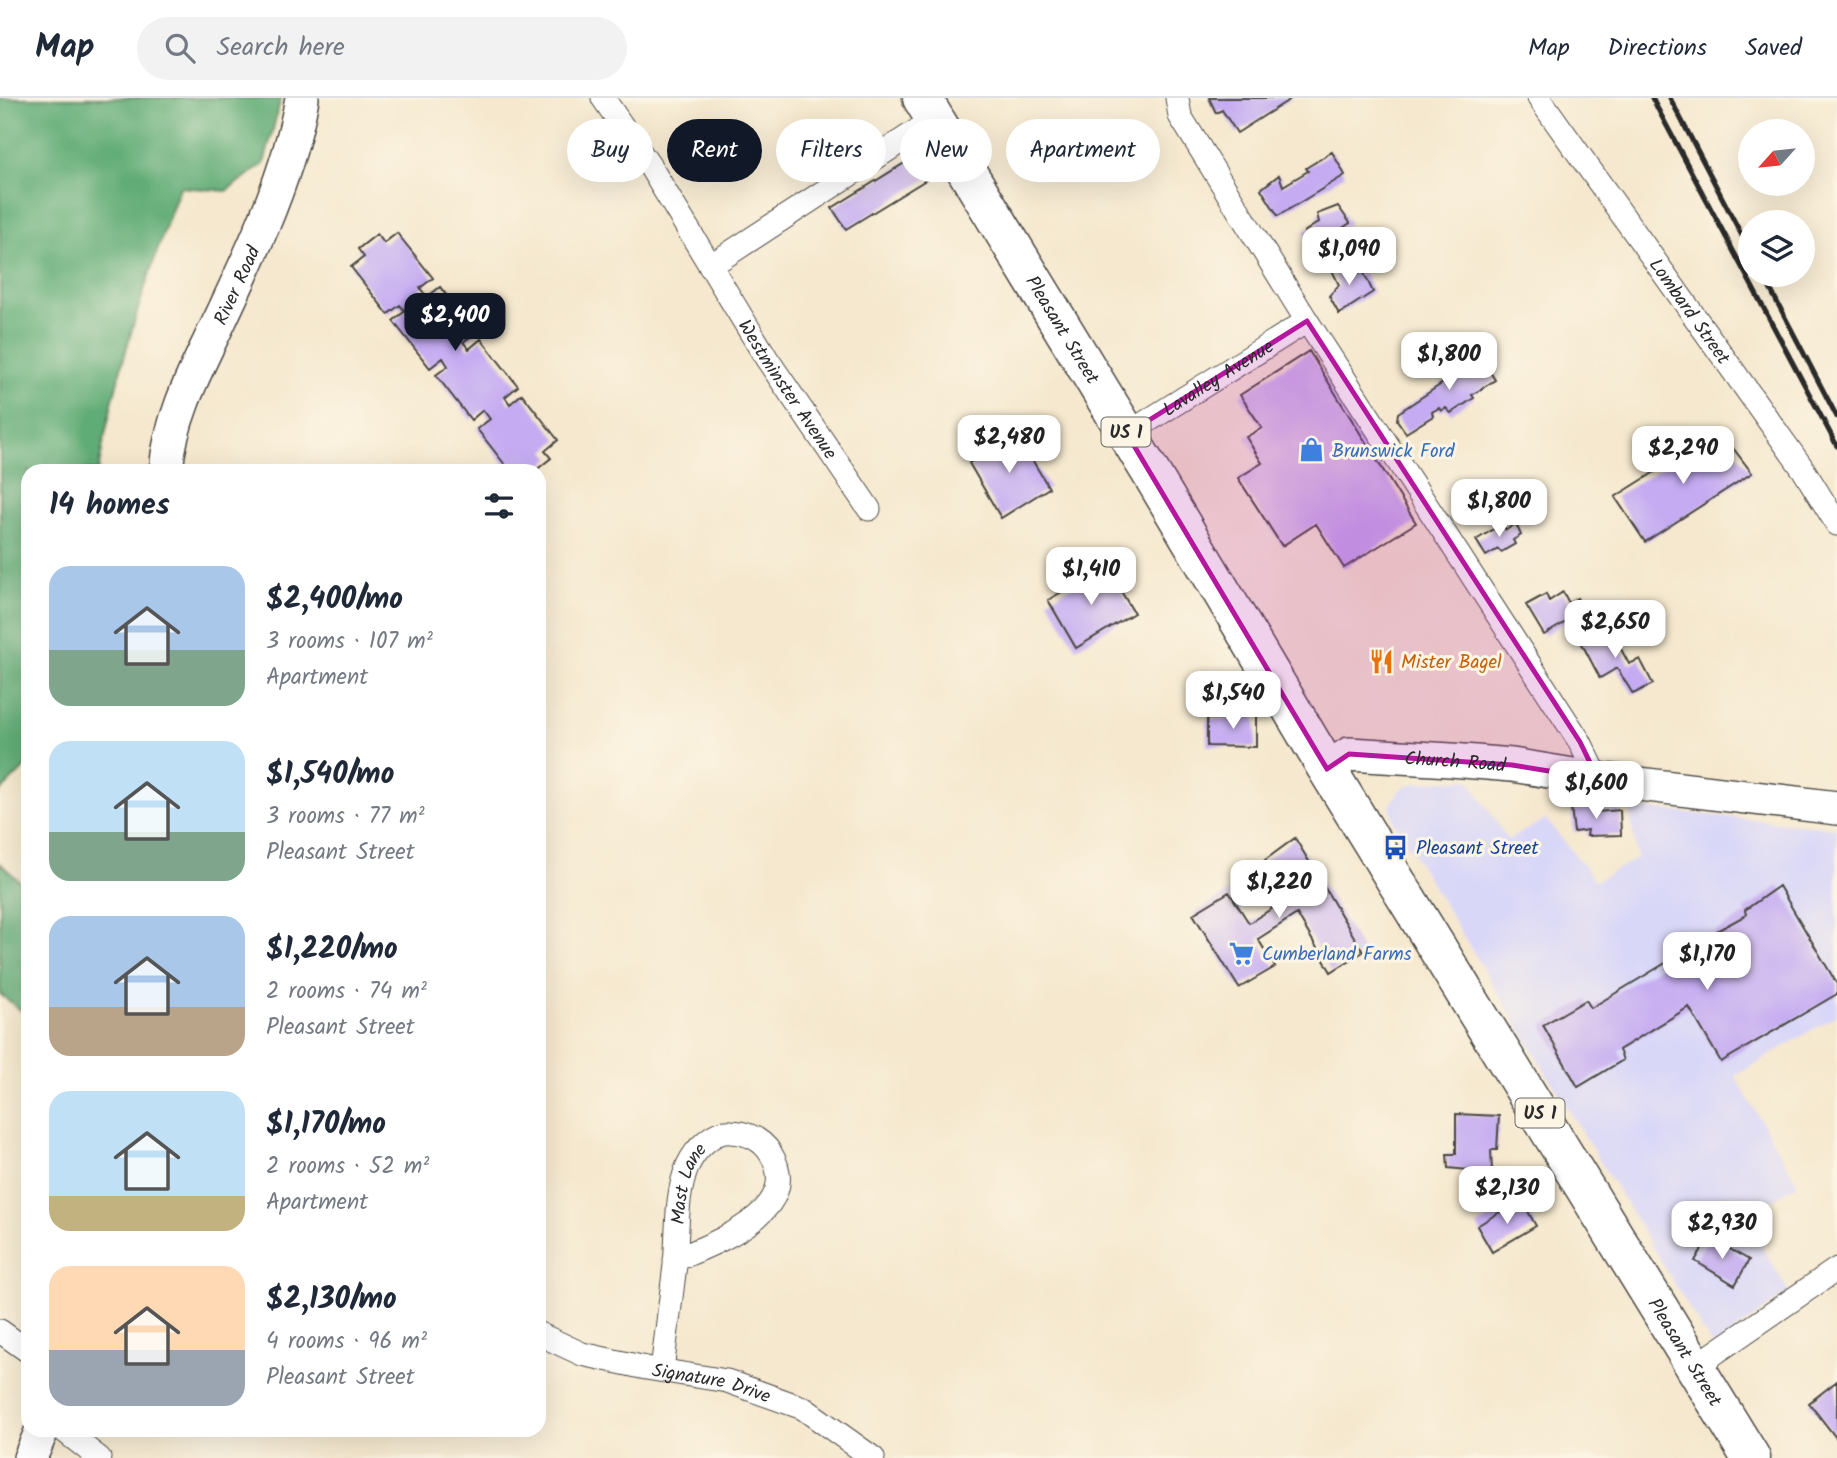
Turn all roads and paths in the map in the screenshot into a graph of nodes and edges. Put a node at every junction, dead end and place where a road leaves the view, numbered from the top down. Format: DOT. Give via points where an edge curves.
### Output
graph roads {
  1 [pos="302,98"];
  2 [pos="603,98"];
  3 [pos="1177,98"];
  4 [pos="1539,98"];
  5 [pos="929,108"];
  6 [pos="710,266"];
  7 [pos="1307,321"];
  8 [pos="1127,434"];
  9 [pos="166,464"];
  10 [pos="869,509"];
  11 [pos="1837,524"];
  12 [pos="1327,769"];
  13 [pos="1598,779"];
  14 [pos="1837,808"];
  15 [pos="675,1260"];
  16 [pos="1837,1269"];
  17 [pos="0,1331"];
  18 [pos="546,1337"];
  19 [pos="21,1346"];
  20 [pos="1696,1366"];
  21 [pos="662,1370"];
  22 [pos="39,1437"];
  23 [pos="72,1437"];
  24 [pos="30,1458"];
  25 [pos="99,1458"];
  26 [pos="873,1458"];
  27 [pos="1751,1458"];
  1 -- 9 [label="street, River Road" via="274,193 180,409"];
  2 -- 6 [label="street, Westminster Avenue"];
  3 -- 7 [label="street" via="1180,116"];
  4 -- 11 [label="street, Lombard Street" via="1803,469"];
  5 -- 6 [label="street"];
  5 -- 8 [label="highway, Pleasant Street / US 1"];
  6 -- 10 [label="street, Westminster Avenue"];
  7 -- 8 [label="street, Lavalley Avenue"];
  7 -- 13 [label="street" via="1580,742"];
  8 -- 12 [label="highway, Pleasant Street / US 1"];
  12 -- 13 [label="street, Church Road" via="1349,754 1512,765"];
  12 -- 20 [label="highway, Pleasant Street / US 1"];
  13 -- 14 [label="street, Church Road"];
  15 -- 15 [label="street, Mast Lane" via="681,1191 695,1152 727,1131 748,1134 767,1147 777,1164 776,1193 761,1213 734,1234"];
  15 -- 21 [label="street, Mast Lane"];
  16 -- 20 [label="street"];
  17 -- 19 [label="street"];
  18 -- 21 [label="street, Signature Drive" via="582,1354"];
  20 -- 27 [label="highway, Pleasant Street / US 1"];
  21 -- 26 [label="street, Signature Drive" via="727,1381 803,1408"];
  22 -- 24 [label="street"];
  23 -- 25 [label="street"];
}
